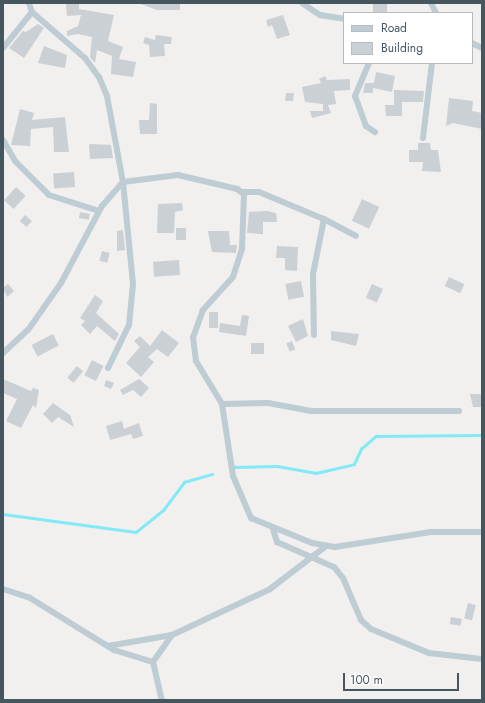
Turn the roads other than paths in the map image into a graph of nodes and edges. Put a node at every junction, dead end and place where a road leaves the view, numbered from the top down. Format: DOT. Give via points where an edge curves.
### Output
graph roads {
  1 [pos="28,3"];
  2 [pos="302,3"];
  3 [pos="431,3"];
  4 [pos="32,12"];
  5 [pos="436,12"];
  6 [pos="343,19"];
  7 [pos="473,44"];
  8 [pos="3,48"];
  9 [pos="482,48"];
  10 [pos="369,64"];
  11 [pos="432,64"];
  12 [pos="375,132"];
  13 [pos="423,138"];
  14 [pos="3,140"];
  15 [pos="123,182"];
  16 [pos="241,192"];
  17 [pos="99,211"];
  18 [pos="324,219"];
  19 [pos="356,236"];
  20 [pos="314,335"];
  21 [pos="3,353"];
  22 [pos="108,368"];
  23 [pos="222,404"];
  24 [pos="459,412"];
  25 [pos="273,529"];
  26 [pos="482,532"];
  27 [pos="326,546"];
  28 [pos="308,556"];
  29 [pos="3,589"];
  30 [pos="172,635"];
  31 [pos="108,646"];
  32 [pos="482,659"];
  33 [pos="153,662"];
  34 [pos="162,700"];
  1 -- 4 [label="street"];
  2 -- 6 [label="street" via="320,15"];
  3 -- 5 [label="street"];
  4 -- 8 [label="street"];
  4 -- 15 [label="street" via="85,58 99,77 107,96"];
  7 -- 9 [label="street"];
  10 -- 12 [label="street" via="355,96 366,126"];
  11 -- 13 [label="street"];
  14 -- 17 [label="street" via="15,161 49,195"];
  15 -- 16 [label="street" via="178,175"];
  15 -- 17 [label="street"];
  15 -- 22 [label="street" via="133,284 129,325"];
  16 -- 18 [label="street" via="259,192"];
  16 -- 23 [label="street" via="246,210 242,249 233,277 203,310 193,337 196,361"];
  17 -- 21 [label="street" via="57,289 28,330"];
  18 -- 19 [label="street"];
  18 -- 20 [label="street" via="313,274"];
  23 -- 24 [label="street" via="268,403 311,411"];
  23 -- 25 [label="street" via="233,476 251,518"];
  25 -- 27 [label="street"];
  25 -- 28 [label="street" via="277,542"];
  26 -- 27 [label="street" via="431,532 364,544"];
  27 -- 28 [label="street"];
  28 -- 30 [label="street" via="270,589"];
  28 -- 32 [label="street" via="334,567 343,578 358,614 371,629 429,653"];
  29 -- 31 [label="street" via="30,598"];
  30 -- 31 [label="street"];
  30 -- 33 [label="street"];
  31 -- 33 [label="street"];
  33 -- 34 [label="street"];
}
